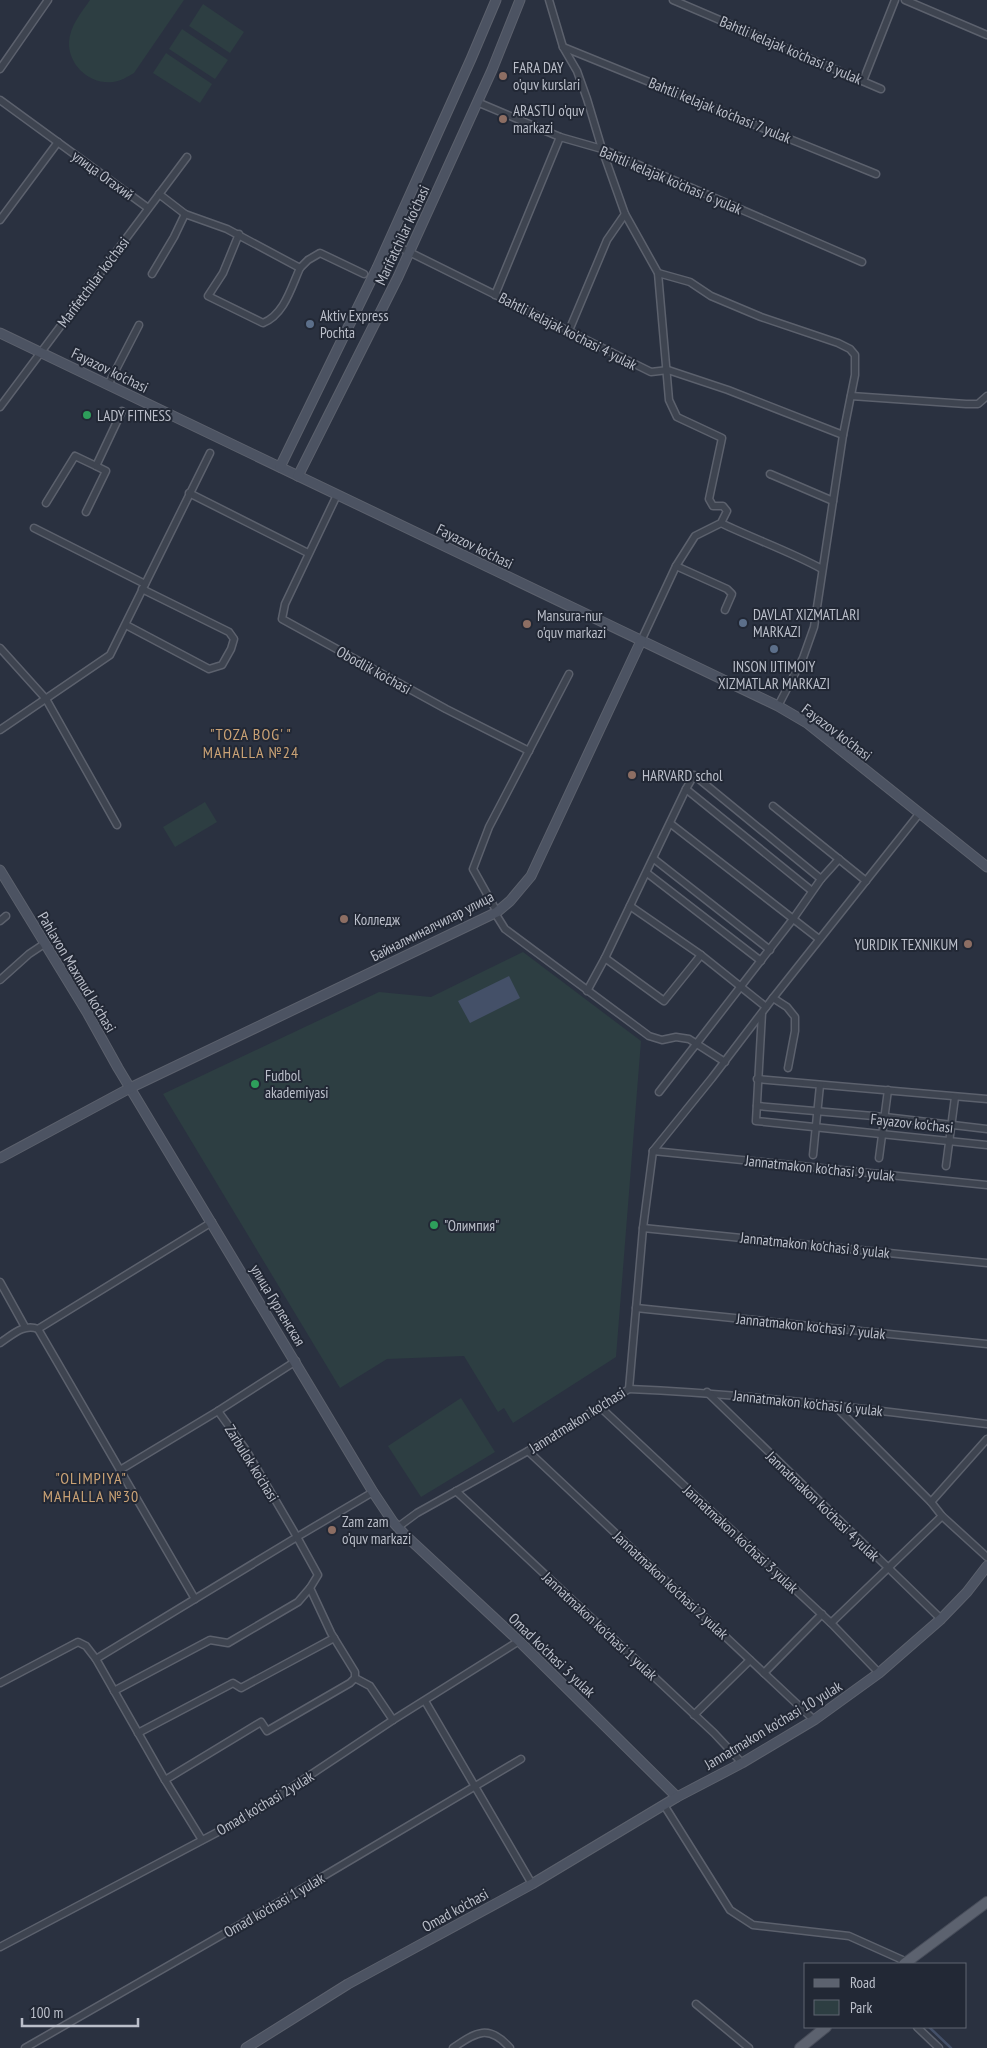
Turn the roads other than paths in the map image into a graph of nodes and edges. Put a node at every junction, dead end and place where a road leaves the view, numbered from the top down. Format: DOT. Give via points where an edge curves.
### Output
graph roads {
  1 [pos="48,0"];
  2 [pos="496,0"];
  3 [pos="520,0"];
  4 [pos="548,0"];
  5 [pos="673,0"];
  6 [pos="895,0"];
  7 [pos="905,0"];
  8 [pos="987,35"];
  9 [pos="563,47"];
  10 [pos="0,69"];
  11 [pos="863,81"];
  12 [pos="881,89"];
  13 [pos="0,100"];
  14 [pos="477,102"];
  15 [pos="560,136"];
  16 [pos="58,142"];
  17 [pos="602,149"];
  18 [pos="187,157"];
  19 [pos="876,174"];
  20 [pos="158,194"];
  21 [pos="148,208"];
  22 [pos="185,214"];
  23 [pos="625,214"];
  24 [pos="0,220"];
  25 [pos="239,234"];
  26 [pos="389,242"];
  27 [pos="409,252"];
  28 [pos="862,262"];
  29 [pos="300,268"];
  30 [pos="658,273"];
  31 [pos="152,274"];
  32 [pos="364,274"];
  33 [pos="495,295"];
  34 [pos="139,325"];
  35 [pos="0,333"];
  36 [pos="568,333"];
  37 [pos="40,352"];
  38 [pos="668,370"];
  39 [pos="108,385"];
  40 [pos="851,396"];
  41 [pos="987,396"];
  42 [pos="0,407"];
  43 [pos="122,411"];
  44 [pos="844,435"];
  45 [pos="210,453"];
  46 [pos="96,466"];
  47 [pos="280,467"];
  48 [pos="770,474"];
  49 [pos="298,476"];
  50 [pos="188,493"];
  51 [pos="337,494"];
  52 [pos="833,502"];
  53 [pos="46,503"];
  54 [pos="86,512"];
  55 [pos="721,523"];
  56 [pos="34,528"];
  57 [pos="308,553"];
  58 [pos="676,566"];
  59 [pos="822,569"];
  60 [pos="144,587"];
  61 [pos="725,610"];
  62 [pos="126,625"];
  63 [pos="641,641"];
  64 [pos="0,648"];
  65 [pos="569,674"];
  66 [pos="46,699"];
  67 [pos="778,706"];
  68 [pos="0,730"];
  69 [pos="529,752"];
  70 [pos="686,789"];
  71 [pos="772,806"];
  72 [pos="919,814"];
  73 [pos="671,824"];
  74 [pos="116,825"];
  75 [pos="654,859"];
  76 [pos="838,859"];
  77 [pos="987,867"];
  78 [pos="0,870"];
  79 [pos="647,873"];
  80 [pos="821,879"];
  81 [pos="866,881"];
  82 [pos="812,891"];
  83 [pos="630,906"];
  84 [pos="496,912"];
  85 [pos="6,916"];
  86 [pos="794,919"];
  87 [pos="0,921"];
  88 [pos="819,939"];
  89 [pos="44,944"];
  90 [pos="770,950"];
  91 [pos="701,955"];
  92 [pos="605,958"];
  93 [pos="761,961"];
  94 [pos="0,980"];
  95 [pos="741,987"];
  96 [pos="587,991"];
  97 [pos="773,998"];
  98 [pos="764,1010"];
  99 [pos="698,1043"];
  100 [pos="725,1062"];
  101 [pos="788,1068"];
  102 [pos="758,1079"];
  103 [pos="820,1085"];
  104 [pos="130,1088"];
  105 [pos="888,1090"];
  106 [pos="659,1092"];
  107 [pos="954,1097"];
  108 [pos="987,1099"];
  109 [pos="756,1106"];
  110 [pos="819,1111"];
  111 [pos="885,1117"];
  112 [pos="952,1126"];
  113 [pos="816,1127"];
  114 [pos="987,1129"];
  115 [pos="883,1134"];
  116 [pos="949,1141"];
  117 [pos="987,1145"];
  118 [pos="653,1151"];
  119 [pos="813,1155"];
  120 [pos="0,1158"];
  121 [pos="879,1158"];
  122 [pos="946,1166"];
  123 [pos="987,1185"];
  124 [pos="212,1222"];
  125 [pos="643,1228"];
  126 [pos="987,1263"];
  127 [pos="0,1282"];
  128 [pos="636,1308"];
  129 [pos="25,1327"];
  130 [pos="38,1329"];
  131 [pos="0,1343"];
  132 [pos="987,1344"];
  133 [pos="296,1361"];
  134 [pos="629,1389"];
  135 [pos="707,1392"];
  136 [pos="834,1405"];
  137 [pos="600,1407"];
  138 [pos="218,1411"];
  139 [pos="987,1424"];
  140 [pos="987,1439"];
  141 [pos="528,1451"];
  142 [pos="120,1470"];
  143 [pos="456,1491"];
  144 [pos="373,1492"];
  145 [pos="931,1502"];
  146 [pos="942,1516"];
  147 [pos="398,1527"];
  148 [pos="405,1535"];
  149 [pos="297,1537"];
  150 [pos="987,1557"];
  151 [pos="987,1566"];
  152 [pos="887,1569"];
  153 [pos="310,1588"];
  154 [pos="195,1599"];
  155 [pos="822,1614"];
  156 [pos="940,1620"];
  157 [pos="831,1623"];
  158 [pos="334,1638"];
  159 [pos="519,1641"];
  160 [pos="96,1658"];
  161 [pos="750,1660"];
  162 [pos="879,1672"];
  163 [pos="764,1673"];
  164 [pos="355,1678"];
  165 [pos="0,1683"];
  166 [pos="114,1691"];
  167 [pos="425,1701"];
  168 [pos="694,1715"];
  169 [pos="393,1720"];
  170 [pos="814,1720"];
  171 [pos="138,1733"];
  172 [pos="521,1759"];
  173 [pos="742,1763"];
  174 [pos="165,1780"];
  175 [pos="476,1786"];
  176 [pos="677,1797"];
  177 [pos="664,1805"];
  178 [pos="202,1840"];
  179 [pos="532,1884"];
  180 [pos="987,1902"];
  181 [pos="0,1947"];
  182 [pos="906,1963"];
  183 [pos="696,2004"];
  184 [pos="825,2028"];
  185 [pos="918,2028"];
  186 [pos="25,2048"];
  187 [pos="246,2048"];
  188 [pos="453,2048"];
  189 [pos="510,2048"];
  190 [pos="749,2048"];
  191 [pos="800,2048"];
  192 [pos="939,2048"];
  1 -- 10 [label="street"];
  2 -- 26 [label="street, Marifatchilar ko'chasi"];
  3 -- 14 [label="street, Marifatchilar ko'chasi"];
  4 -- 9 [label="street"];
  5 -- 11 [label="street, Bahtli kelajak ko'chasi 8 yulak"];
  6 -- 11 [label="street"];
  7 -- 8 [label="street"];
  9 -- 17 [label="street" via="577,71"];
  9 -- 19 [label="street, Bahtli kelajak ko'chasi 7 yulak"];
  11 -- 12 [label="street, Bahtli kelajak ko'chasi 8 yulak"];
  13 -- 16 [label="street, улица Огахий"];
  14 -- 15 [label="street, Bahtli kelajak ko'chasi 6 yulak"];
  14 -- 27 [label="street, Marifatchilar ko'chasi"];
  15 -- 17 [label="street, Bahtli kelajak ko'chasi 6 yulak"];
  15 -- 33 [label="street"];
  16 -- 21 [label="street, улица Огахий"];
  16 -- 24 [label="street, улица Огахий"];
  17 -- 23 [label="street"];
  17 -- 28 [label="street, Bahtli kelajak ko'chasi 6 yulak"];
  18 -- 20 [label="street, Marifetchilar ko'chasi"];
  20 -- 21 [label="street, Marifetchilar ko'chasi"];
  20 -- 22 [label="street"];
  21 -- 37 [label="street, Marifetchilar ko'chasi"];
  22 -- 25 [label="street"];
  22 -- 31 [label="street"];
  23 -- 30 [label="street"];
  23 -- 36 [label="street" via="607,240"];
  25 -- 29 [label="street"];
  25 -- 29 [label="street" via="208,296 263,323 272,320 286,300"];
  26 -- 27 [label="street, Bahtli kelajak ko'chasi 4 yulak"];
  26 -- 47 [label="street, Marifatchilar ko'chasi"];
  27 -- 33 [label="street, Bahtli kelajak ko'chasi 4 yulak"];
  27 -- 49 [label="street, Marifatchilar ko'chasi"];
  29 -- 32 [label="street" via="320,253"];
  30 -- 38 [label="street"];
  30 -- 40 [label="street" via="690,282 711,296 761,317 850,348 855,355"];
  33 -- 36 [label="street, Bahtli kelajak ko'chasi 4 yulak"];
  34 -- 39 [label="street"];
  35 -- 37 [label="street, Fayazov ko'chasi"];
  36 -- 38 [label="street, Bahtli kelajak ko'chasi 4 yulak" via="650,372"];
  37 -- 39 [label="street, Fayazov ko'chasi"];
  37 -- 42 [label="street, Marifetchilar ko'chasi"];
  38 -- 44 [label="street, Bahtli kelajak ko'chasi 4 yulak"];
  38 -- 55 [label="street" via="669,400 677,417 722,438 709,498 713,506 723,506 728,511"];
  39 -- 47 [label="street, Fayazov ko'chasi"];
  40 -- 41 [label="street" via="978,404"];
  40 -- 44 [label="street"];
  43 -- 46 [label="street"];
  44 -- 52 [label="street"];
  45 -- 50 [label="street"];
  46 -- 53 [label="street" via="74,456"];
  46 -- 54 [label="street" via="106,471"];
  47 -- 49 [label="street, Fayazov ko'chasi"];
  48 -- 52 [label="street"];
  49 -- 51 [label="street, Fayazov ko'chasi"];
  50 -- 57 [label="street"];
  50 -- 60 [label="street"];
  51 -- 57 [label="street, Obodlik ko'chasi"];
  51 -- 63 [label="street, Fayazov ko'chasi"];
  52 -- 59 [label="street"];
  55 -- 58 [label="street, Байналминалчилар улица" via="694,536"];
  55 -- 59 [label="street" via="789,551"];
  56 -- 60 [label="street"];
  57 -- 69 [label="street, Obodlik ko'chasi" via="285,604 282,619"];
  58 -- 61 [label="street" via="727,588 732,594"];
  58 -- 63 [label="street, Байналминалчилар улица"];
  59 -- 67 [label="street" via="814,627 803,658"];
  60 -- 62 [label="street"];
  60 -- 62 [label="street" via="229,632 234,639 231,649 222,665 209,669"];
  62 -- 66 [label="street" via="110,655"];
  63 -- 67 [label="street, Fayazov ko'chasi"];
  63 -- 84 [label="street, Байналминалчилар улица" via="531,876"];
  64 -- 66 [label="street"];
  65 -- 69 [label="street"];
  66 -- 68 [label="street"];
  66 -- 74 [label="street"];
  67 -- 72 [label="street, Fayazov ko'chasi" via="807,723"];
  69 -- 84 [label="street" via="489,827 473,869"];
  70 -- 73 [label="street"];
  70 -- 80 [label="street" via="694,775"];
  70 -- 82 [label="street"];
  71 -- 76 [label="street"];
  72 -- 77 [label="street, Fayazov ko'chasi"];
  72 -- 81 [label="street"];
  73 -- 75 [label="street"];
  73 -- 86 [label="street"];
  75 -- 79 [label="street"];
  75 -- 90 [label="street"];
  76 -- 80 [label="street"];
  76 -- 81 [label="street"];
  78 -- 89 [label="street, Pahlavon Maxmud ko'chasi"];
  79 -- 83 [label="street"];
  79 -- 93 [label="street"];
  80 -- 82 [label="street"];
  81 -- 88 [label="street"];
  82 -- 86 [label="street"];
  83 -- 91 [label="street"];
  83 -- 92 [label="street"];
  84 -- 96 [label="street" via="505,928"];
  84 -- 104 [label="street, Байналминалчилар улица"];
  85 -- 87 [label="street"];
  86 -- 88 [label="street"];
  86 -- 90 [label="street"];
  88 -- 97 [label="street"];
  89 -- 94 [label="street"];
  89 -- 104 [label="street, Pahlavon Maxmud ko'chasi"];
  90 -- 93 [label="street"];
  91 -- 92 [label="street" via="664,1001"];
  91 -- 95 [label="street"];
  92 -- 96 [label="street"];
  93 -- 95 [label="street"];
  95 -- 98 [label="street"];
  95 -- 99 [label="street"];
  96 -- 99 [label="street" via="649,1036 662,1040 689,1038"];
  97 -- 98 [label="street"];
  97 -- 101 [label="street" via="795,1017"];
  98 -- 100 [label="street"];
  98 -- 102 [label="street"];
  99 -- 100 [label="street"];
  99 -- 106 [label="street"];
  100 -- 118 [label="street"];
  102 -- 103 [label="street, Fayazov ko'chasi"];
  102 -- 109 [label="street"];
  103 -- 105 [label="street, Fayazov ko'chasi"];
  103 -- 110 [label="street"];
  104 -- 120 [label="street, Байналминалчилар улица"];
  104 -- 124 [label="street, улица Гурленская"];
  105 -- 107 [label="street, Fayazov ko'chasi"];
  105 -- 111 [label="street"];
  107 -- 108 [label="street, Fayazov ko'chasi"];
  107 -- 112 [label="street"];
  109 -- 110 [label="street"];
  109 -- 113 [label="street, Fayazov ko'chasi" via="756,1121"];
  110 -- 111 [label="street"];
  110 -- 113 [label="street"];
  111 -- 112 [label="street"];
  111 -- 115 [label="street"];
  112 -- 114 [label="street"];
  112 -- 116 [label="street"];
  113 -- 115 [label="street, Fayazov ko'chasi"];
  113 -- 119 [label="street"];
  115 -- 116 [label="street, Fayazov ko'chasi"];
  115 -- 121 [label="street"];
  116 -- 117 [label="street, Fayazov ko'chasi"];
  116 -- 122 [label="street"];
  118 -- 123 [label="street, Jannatmakon ko'chasi 9 yulak"];
  118 -- 125 [label="street, Jannatmakon ko'chasi"];
  124 -- 130 [label="street"];
  124 -- 133 [label="street, улица Гурленская"];
  125 -- 126 [label="street, Jannatmakon ko'chasi 8 yulak"];
  125 -- 128 [label="street, Jannatmakon ko'chasi"];
  127 -- 129 [label="street"];
  128 -- 132 [label="street, Jannatmakon ko'chasi 7 yulak"];
  128 -- 134 [label="street, Jannatmakon ko'chasi"];
  129 -- 130 [label="street"];
  129 -- 131 [label="street"];
  130 -- 142 [label="street"];
  133 -- 138 [label="street"];
  133 -- 144 [label="street, улица Гурленская"];
  134 -- 135 [label="street, Jannatmakon ko'chasi 6 yulak"];
  134 -- 137 [label="street, Jannatmakon ko'chasi"];
  135 -- 136 [label="street, Jannatmakon ko'chasi 6 yulak"];
  135 -- 152 [label="street, Jannatmakon ko'chasi 4 yulak"];
  136 -- 139 [label="street, Jannatmakon ko'chasi 6 yulak"];
  136 -- 145 [label="street"];
  137 -- 141 [label="street, Jannatmakon ko'chasi"];
  137 -- 155 [label="street, Jannatmakon ko'chasi 3 yulak"];
  138 -- 142 [label="street, Zarbulok ko'chasi"];
  138 -- 149 [label="street, Zarbulok ko'chasi" via="246,1450"];
  140 -- 145 [label="street"];
  141 -- 143 [label="street, Jannatmakon ko'chasi"];
  141 -- 161 [label="street, Jannatmakon ko'chasi 2 yulak"];
  142 -- 154 [label="street"];
  143 -- 147 [label="street, Jannatmakon ko'chasi"];
  143 -- 168 [label="street, Jannatmakon ko'chasi 1 yulak"];
  144 -- 147 [label="street, улица Гурленская"];
  144 -- 149 [label="street"];
  145 -- 146 [label="street"];
  146 -- 150 [label="street"];
  146 -- 152 [label="street"];
  147 -- 148 [label="street, улица Гурленская"];
  148 -- 159 [label="street, Omad ko'chasi 3 yulak"];
  149 -- 153 [label="street, Zarbulok ko'chasi" via="318,1575"];
  149 -- 154 [label="street"];
  151 -- 156 [label="street, Jannatmakon ko'chasi 10 yulak"];
  152 -- 156 [label="street, Jannatmakon ko'chasi 4 yulak"];
  152 -- 157 [label="street"];
  153 -- 158 [label="street"];
  153 -- 166 [label="street" via="298,1602 228,1643 210,1640"];
  154 -- 160 [label="street"];
  155 -- 157 [label="street, Jannatmakon ko'chasi 3 yulak"];
  155 -- 163 [label="street"];
  156 -- 162 [label="street, Jannatmakon ko'chasi 10 yulak"];
  157 -- 162 [label="street, Jannatmakon ko'chasi 3 yulak"];
  158 -- 164 [label="street" via="356,1672"];
  158 -- 171 [label="street" via="241,1688 233,1683"];
  159 -- 167 [label="street, Omad ko'chasi 2yulak"];
  159 -- 176 [label="street, Omad ko'chasi 3 yulak"];
  160 -- 165 [label="street" via="78,1642"];
  160 -- 166 [label="street"];
  161 -- 163 [label="street, Jannatmakon ko'chasi 2 yulak"];
  161 -- 168 [label="street"];
  162 -- 170 [label="street, Jannatmakon ko'chasi 10 yulak"];
  163 -- 170 [label="street, Jannatmakon ko'chasi 2 yulak"];
  164 -- 169 [label="street" via="370,1686"];
  164 -- 174 [label="street" via="350,1684 267,1731 261,1722"];
  166 -- 171 [label="street"];
  167 -- 169 [label="street, Omad ko'chasi 2yulak"];
  167 -- 175 [label="street"];
  168 -- 173 [label="street, Jannatmakon ko'chasi 1 yulak"];
  169 -- 178 [label="street, Omad ko'chasi 2yulak" via="250,1815"];
  170 -- 173 [label="street, Jannatmakon ko'chasi 10 yulak"];
  171 -- 174 [label="street"];
  172 -- 175 [label="street, Omad ko'chasi 1 yulak"];
  173 -- 176 [label="street, Jannatmakon ko'chasi 10 yulak"];
  174 -- 178 [label="street"];
  175 -- 179 [label="street"];
  175 -- 186 [label="street, Omad ko'chasi 1 yulak"];
  176 -- 177 [label="street, Omad ko'chasi"];
  177 -- 179 [label="street, Omad ko'chasi"];
  177 -- 182 [label="street" via="730,1910 753,1925 849,1936"];
  178 -- 181 [label="street, Omad ko'chasi 2yulak"];
  179 -- 187 [label="street, Omad ko'chasi" via="348,1984"];
  180 -- 182 [label="main road"];
  183 -- 190 [label="street"];
  184 -- 191 [label="main road"];
  185 -- 192 [label="street"];
  188 -- 189 [label="street" via="471,2035 485,2032 500,2037"];
}
